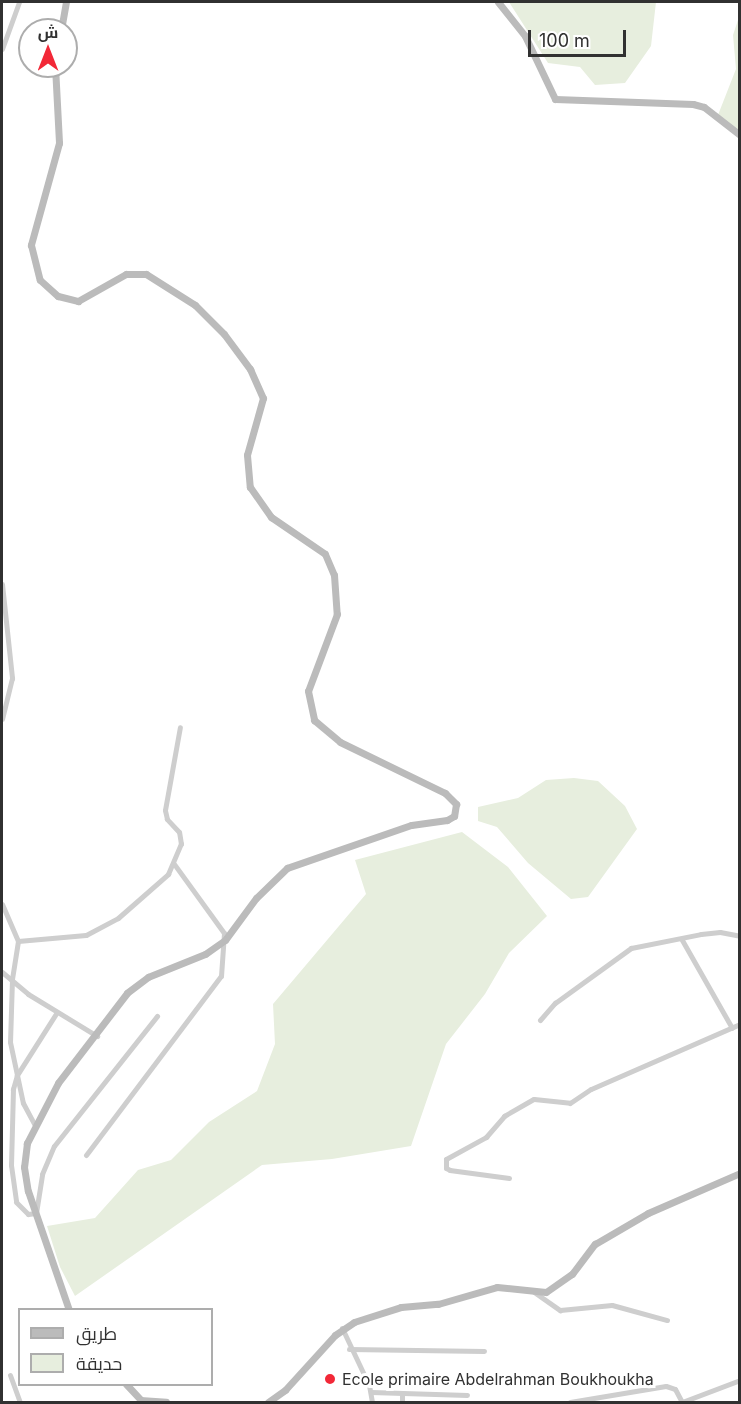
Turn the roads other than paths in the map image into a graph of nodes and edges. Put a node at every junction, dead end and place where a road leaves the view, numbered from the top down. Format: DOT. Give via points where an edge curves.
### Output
graph roads {
  1 [pos="19,2"];
  2 [pos="66,2"];
  3 [pos="498,2"];
  4 [pos="63,18"];
  5 [pos="2,49"];
  6 [pos="56,78"];
  7 [pos="740,135"];
  8 [pos="2,584"];
  9 [pos="2,719"];
  10 [pos="180,727"];
  11 [pos="174,864"];
  12 [pos="2,904"];
  13 [pos="740,936"];
  14 [pos="225,940"];
  15 [pos="682,940"];
  16 [pos="18,941"];
  17 [pos="2,972"];
  18 [pos="12,979"];
  19 [pos="57,1012"];
  20 [pos="157,1016"];
  21 [pos="540,1020"];
  22 [pos="740,1024"];
  23 [pos="732,1028"];
  24 [pos="97,1036"];
  25 [pos="10,1042"];
  26 [pos="2,1044"];
  27 [pos="17,1075"];
  28 [pos="34,1124"];
  29 [pos="86,1155"];
  30 [pos="740,1173"];
  31 [pos="509,1178"];
  32 [pos="36,1213"];
  33 [pos="534,1292"];
  34 [pos="68,1308"];
  35 [pos="667,1320"];
  36 [pos="342,1328"];
  37 [pos="349,1349"];
  38 [pos="484,1351"];
  39 [pos="10,1375"];
  40 [pos="740,1380"];
  41 [pos="128,1386"];
  42 [pos="371,1392"];
  43 [pos="402,1393"];
  44 [pos="466,1395"];
  45 [pos="142,1401"];
  46 [pos="20,1402"];
  47 [pos="166,1402"];
  48 [pos="268,1402"];
  49 [pos="372,1402"];
  50 [pos="402,1402"];
  51 [pos="570,1402"];
  52 [pos="682,1402"];
  1 -- 5 [label="street"];
  2 -- 4 [label="main road"];
  3 -- 7 [label="main road" via="525,36 555,99 693,104 704,107"];
  6 -- 14 [label="main road" via="59,143 31,245 40,280 58,296 78,301 126,274 146,274 195,305 224,334 250,369 263,398 247,455 250,487 271,517 325,554 334,575 334,627 308,691 314,720 340,742 445,793 456,804 454,816 447,820 411,825 287,867 256,898"];
  8 -- 9 [label="street" via="12,678"];
  10 -- 11 [label="street" via="165,810 167,819 179,832 181,844"];
  11 -- 14 [label="street" via="222,930"];
  11 -- 16 [label="street" via="148,894 118,918 86,935"];
  12 -- 16 [label="street"];
  13 -- 15 [label="street" via="720,932"];
  14 -- 24 [label="main road" via="136,985"];
  14 -- 29 [label="street" via="221,976"];
  15 -- 21 [label="street" via="631,948 555,1003"];
  15 -- 23 [label="street"];
  16 -- 18 [label="street"];
  17 -- 18 [label="street"];
  18 -- 19 [label="street"];
  18 -- 25 [label="street"];
  19 -- 24 [label="street"];
  19 -- 27 [label="street"];
  20 -- 32 [label="street" via="54,1146 42,1174"];
  22 -- 23 [label="street"];
  23 -- 31 [label="street" via="591,1089 570,1103 534,1099 504,1116 486,1137 446,1159 446,1168 450,1170"];
  24 -- 28 [label="main road" via="58,1083"];
  25 -- 26 [label="street"];
  25 -- 27 [label="street"];
  27 -- 28 [label="street" via="22,1103"];
  27 -- 32 [label="street" via="13,1089 11,1165 16,1202 28,1214"];
  28 -- 32 [label="main road" via="24,1167"];
  30 -- 33 [label="main road" via="648,1213 595,1244 559,1285"];
  32 -- 34 [label="main road"];
  33 -- 35 [label="street" via="560,1310 619,1306"];
  33 -- 36 [label="main road" via="498,1287 438,1304 401,1307"];
  36 -- 37 [label="street"];
  36 -- 48 [label="main road" via="285,1390"];
  37 -- 38 [label="street"];
  37 -- 42 [label="street"];
  39 -- 46 [label="street"];
  40 -- 52 [label="street"];
  41 -- 45 [label="main road"];
  42 -- 43 [label="street"];
  42 -- 49 [label="street"];
  43 -- 44 [label="street"];
  43 -- 50 [label="street"];
  45 -- 47 [label="main road"];
  51 -- 52 [label="street" via="666,1386 675,1389"];
}
